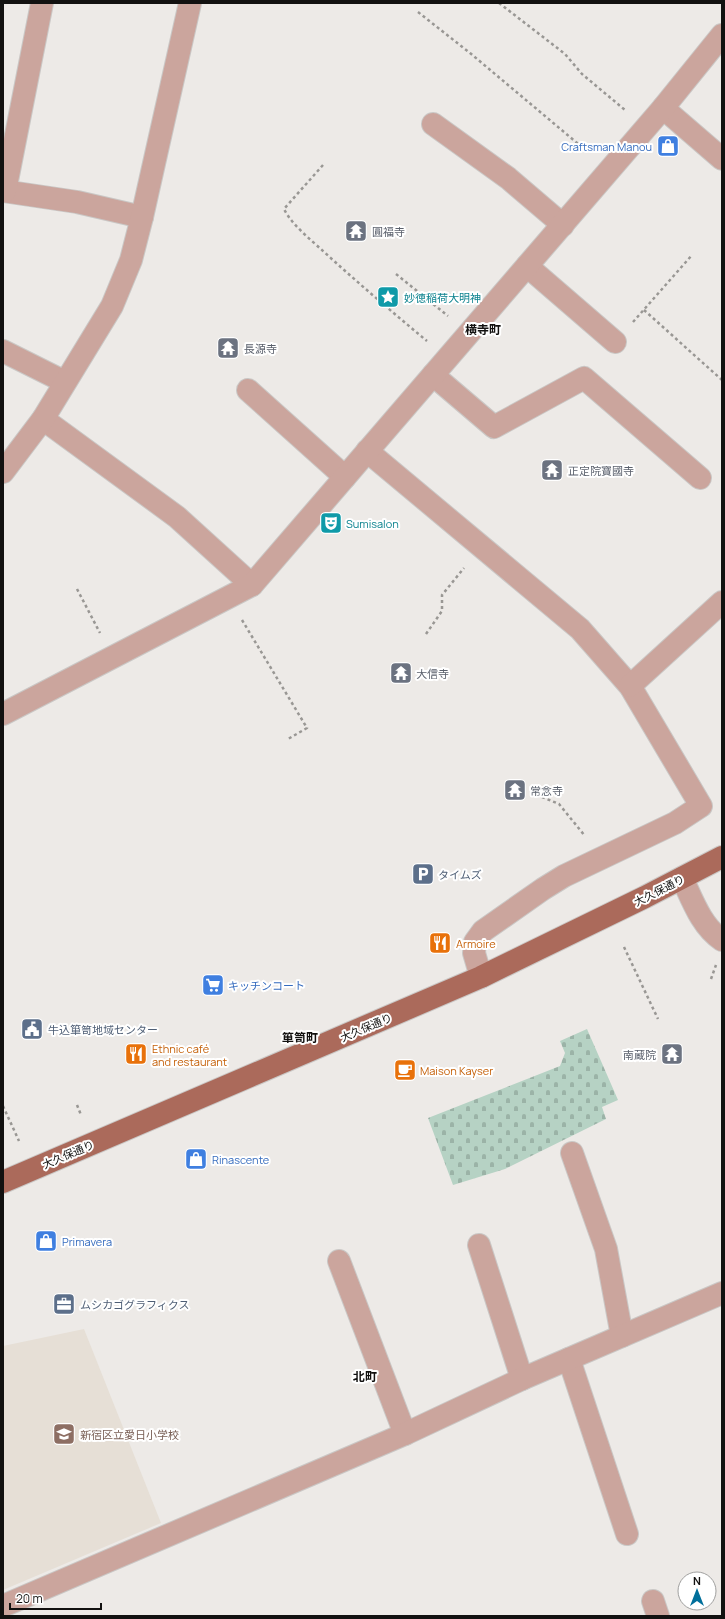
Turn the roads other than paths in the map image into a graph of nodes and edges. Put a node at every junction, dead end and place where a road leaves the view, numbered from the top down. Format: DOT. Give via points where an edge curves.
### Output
graph roads {
  1 [pos="42,3"];
  2 [pos="190,3"];
  3 [pos="722,35"];
  4 [pos="663,108"];
  5 [pos="433,124"];
  6 [pos="722,159"];
  7 [pos="4,191"];
  8 [pos="142,217"];
  9 [pos="562,225"];
  10 [pos="527,266"];
  11 [pos="615,342"];
  12 [pos="3,351"];
  13 [pos="439,367"];
  14 [pos="65,382"];
  15 [pos="248,390"];
  16 [pos="43,419"];
  17 [pos="367,451"];
  18 [pos="3,472"];
  19 [pos="345,477"];
  20 [pos="700,478"];
  21 [pos="252,585"];
  22 [pos="722,602"];
  23 [pos="630,686"];
  24 [pos="3,714"];
  25 [pos="722,858"];
  26 [pos="682,878"];
  27 [pos="720,949"];
  28 [pos="481,977"];
  29 [pos="572,1153"];
  30 [pos="3,1182"];
  31 [pos="480,1245"];
  32 [pos="339,1261"];
  33 [pos="722,1293"];
  34 [pos="622,1336"];
  35 [pos="569,1359"];
  36 [pos="522,1378"];
  37 [pos="405,1434"];
  38 [pos="627,1534"];
  39 [pos="3,1606"];
  1 -- 7 [label="street"];
  2 -- 8 [label="street"];
  3 -- 4 [label="street"];
  4 -- 6 [label="street"];
  4 -- 9 [label="street"];
  5 -- 9 [label="street" via="508,178"];
  7 -- 8 [label="street" via="77,202"];
  8 -- 14 [label="street" via="131,260 112,306"];
  9 -- 10 [label="street"];
  10 -- 11 [label="street"];
  10 -- 13 [label="street"];
  12 -- 14 [label="street"];
  13 -- 17 [label="street"];
  13 -- 20 [label="street" via="494,427 584,378"];
  14 -- 16 [label="street"];
  15 -- 19 [label="street"];
  16 -- 18 [label="street"];
  16 -- 21 [label="street" via="176,517"];
  17 -- 19 [label="street"];
  17 -- 23 [label="street" via="580,629"];
  19 -- 21 [label="street"];
  21 -- 24 [label="street"];
  22 -- 23 [label="street"];
  23 -- 28 [label="street" via="701,806 675,823 564,876 483,931 475,942 474,953"];
  25 -- 26 [label="main road, 大久保通り"];
  26 -- 27 [label="street"];
  26 -- 28 [label="main road, 大久保通り"];
  28 -- 30 [label="main road, 大久保通り"];
  29 -- 34 [label="street" via="606,1249"];
  31 -- 36 [label="street"];
  32 -- 37 [label="street"];
  33 -- 34 [label="street"];
  34 -- 35 [label="street"];
  35 -- 36 [label="street"];
  35 -- 38 [label="street"];
  36 -- 37 [label="street"];
  37 -- 39 [label="street"];
}
